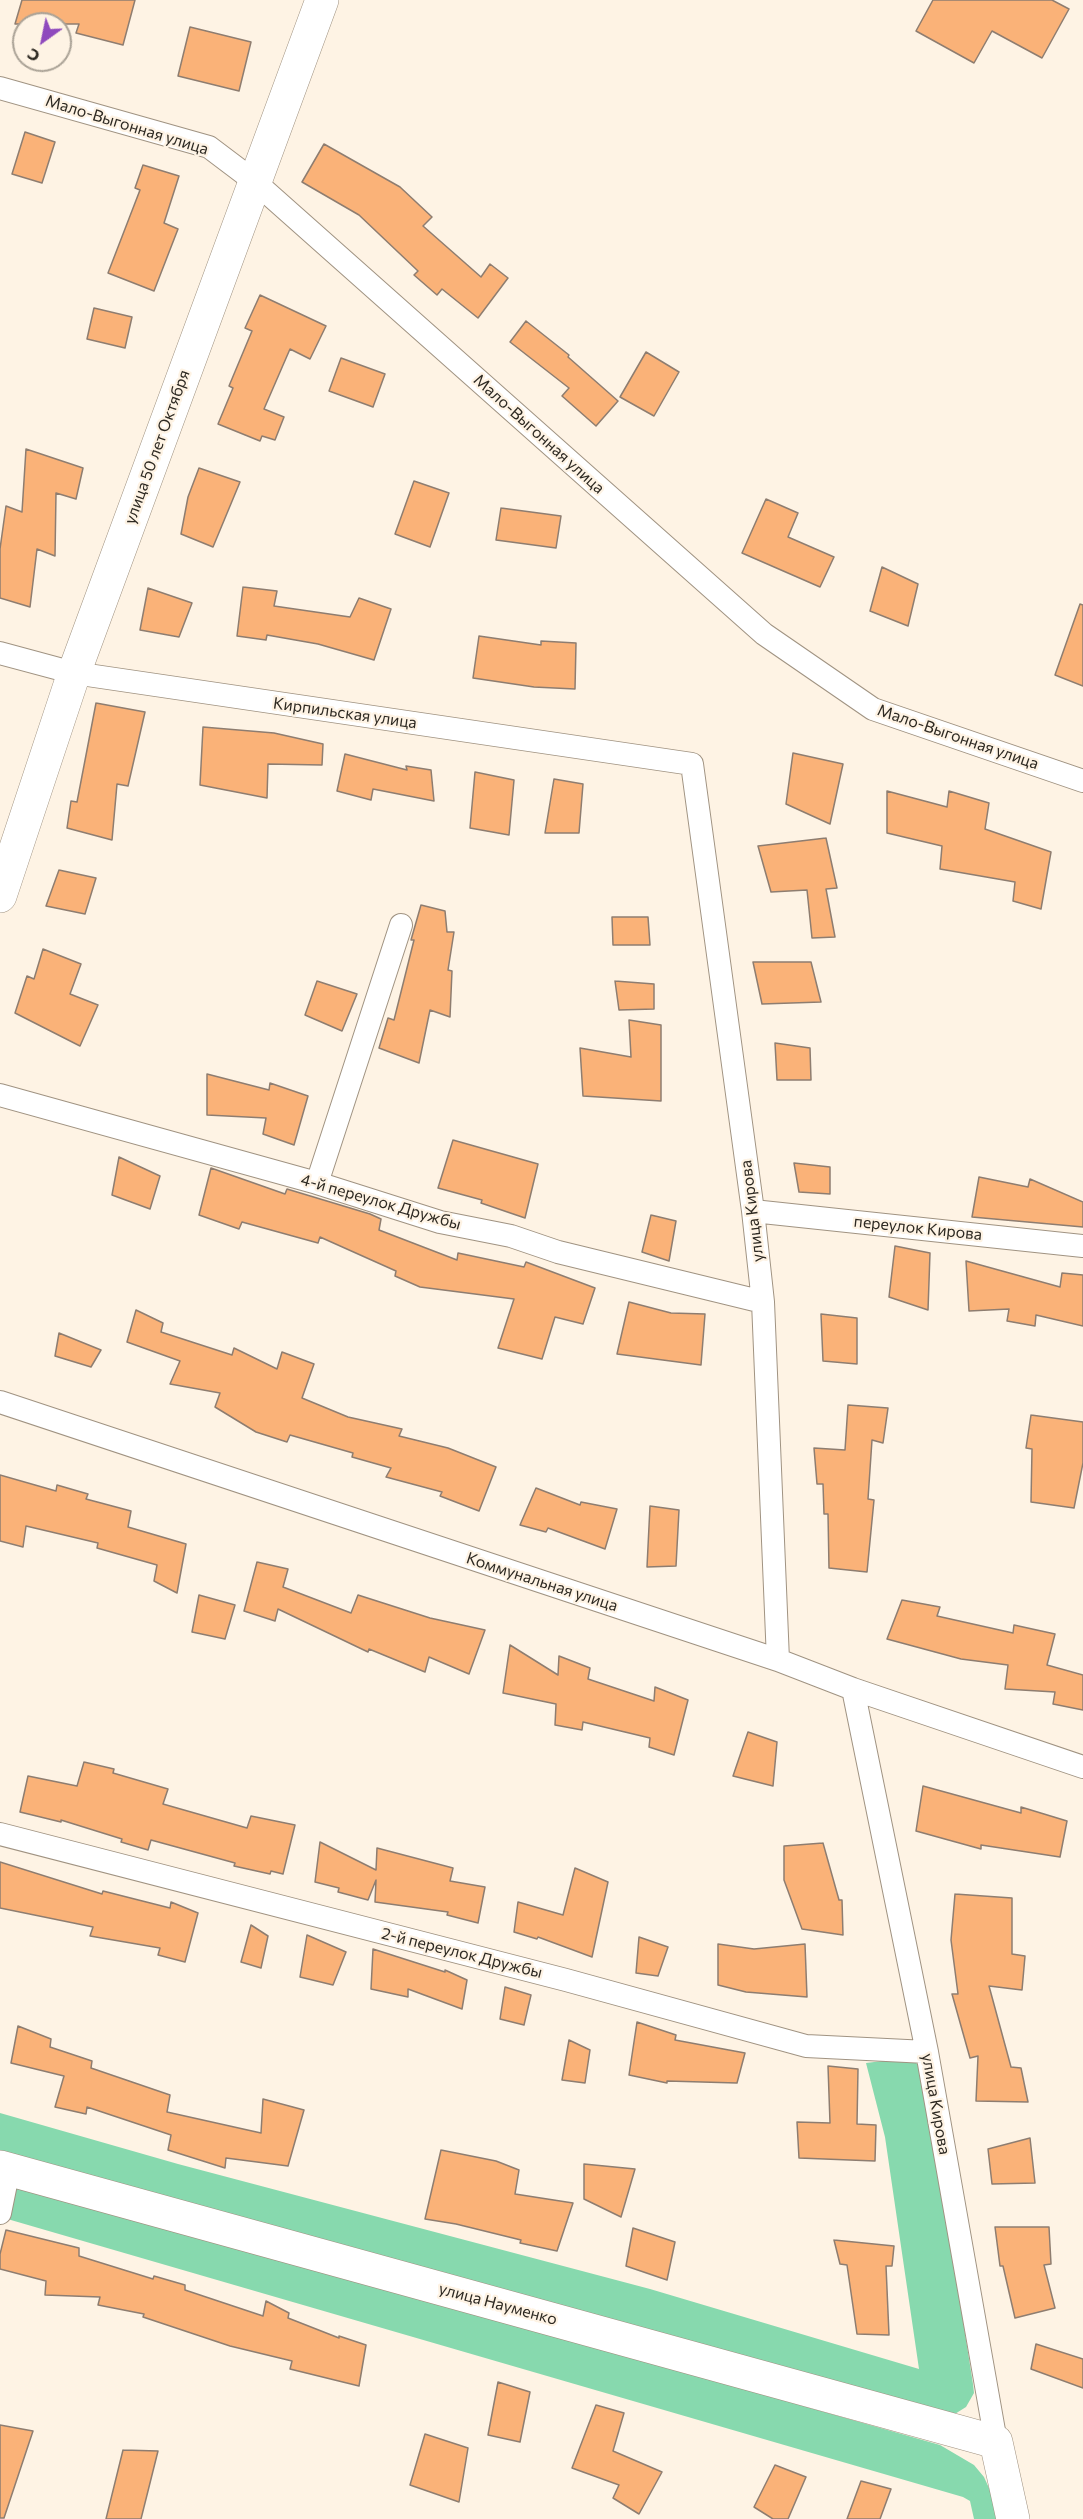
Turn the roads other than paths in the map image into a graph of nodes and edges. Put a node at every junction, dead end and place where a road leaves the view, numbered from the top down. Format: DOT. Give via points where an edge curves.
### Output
graph roads {
  1 [pos="322,0"];
  2 [pos="0,88"];
  3 [pos="254,181"];
  4 [pos="0,653"];
  5 [pos="75,673"];
  6 [pos="692,764"];
  7 [pos="1083,781"];
  8 [pos="0,896"];
  9 [pos="401,925"];
  10 [pos="0,1095"];
  11 [pos="317,1183"];
  12 [pos="753,1211"];
  13 [pos="1083,1246"];
  14 [pos="763,1302"];
  15 [pos="0,1402"];
  16 [pos="777,1660"];
  17 [pos="853,1689"];
  18 [pos="1083,1767"];
  19 [pos="0,1834"];
  20 [pos="927,2052"];
  21 [pos="5,2168"];
  22 [pos="0,2213"];
  23 [pos="996,2442"];
  24 [pos="1013,2519"];
  1 -- 3 [label="main road, улица 50 лет Октября"];
  2 -- 3 [label="street, Мало-Выгонная улица" via="209,147"];
  3 -- 5 [label="main road, улица 50 лет Октября"];
  3 -- 7 [label="street, Мало-Выгонная улица" via="765,634 873,708"];
  4 -- 5 [label="street, Кирпильская улица"];
  5 -- 6 [label="street, Кирпильская улица"];
  5 -- 8 [label="main road, улица 50 лет Октября"];
  6 -- 12 [label="street, улица Кирова"];
  9 -- 11 [label="street"];
  10 -- 11 [label="street, 4-й переулок Дружбы"];
  11 -- 14 [label="street, 4-й переулок Дружбы" via="440,1222 511,1236 558,1252"];
  12 -- 13 [label="street, переулок Кирова"];
  12 -- 14 [label="street, улица Кирова"];
  14 -- 16 [label="street, улица Кирова"];
  15 -- 16 [label="street, Коммунальная улица"];
  16 -- 17 [label="street, Коммунальная улица"];
  17 -- 18 [label="street, Коммунальная улица"];
  17 -- 20 [label="street, улица Кирова"];
  19 -- 20 [label="street, 2-й переулок Дружбы" via="806,2046"];
  20 -- 23 [label="street, улица Кирова"];
  21 -- 22 [label="street"];
  21 -- 23 [label="main road, улица Науменко"];
  23 -- 24 [label="main road, улица Кирова"];
}
